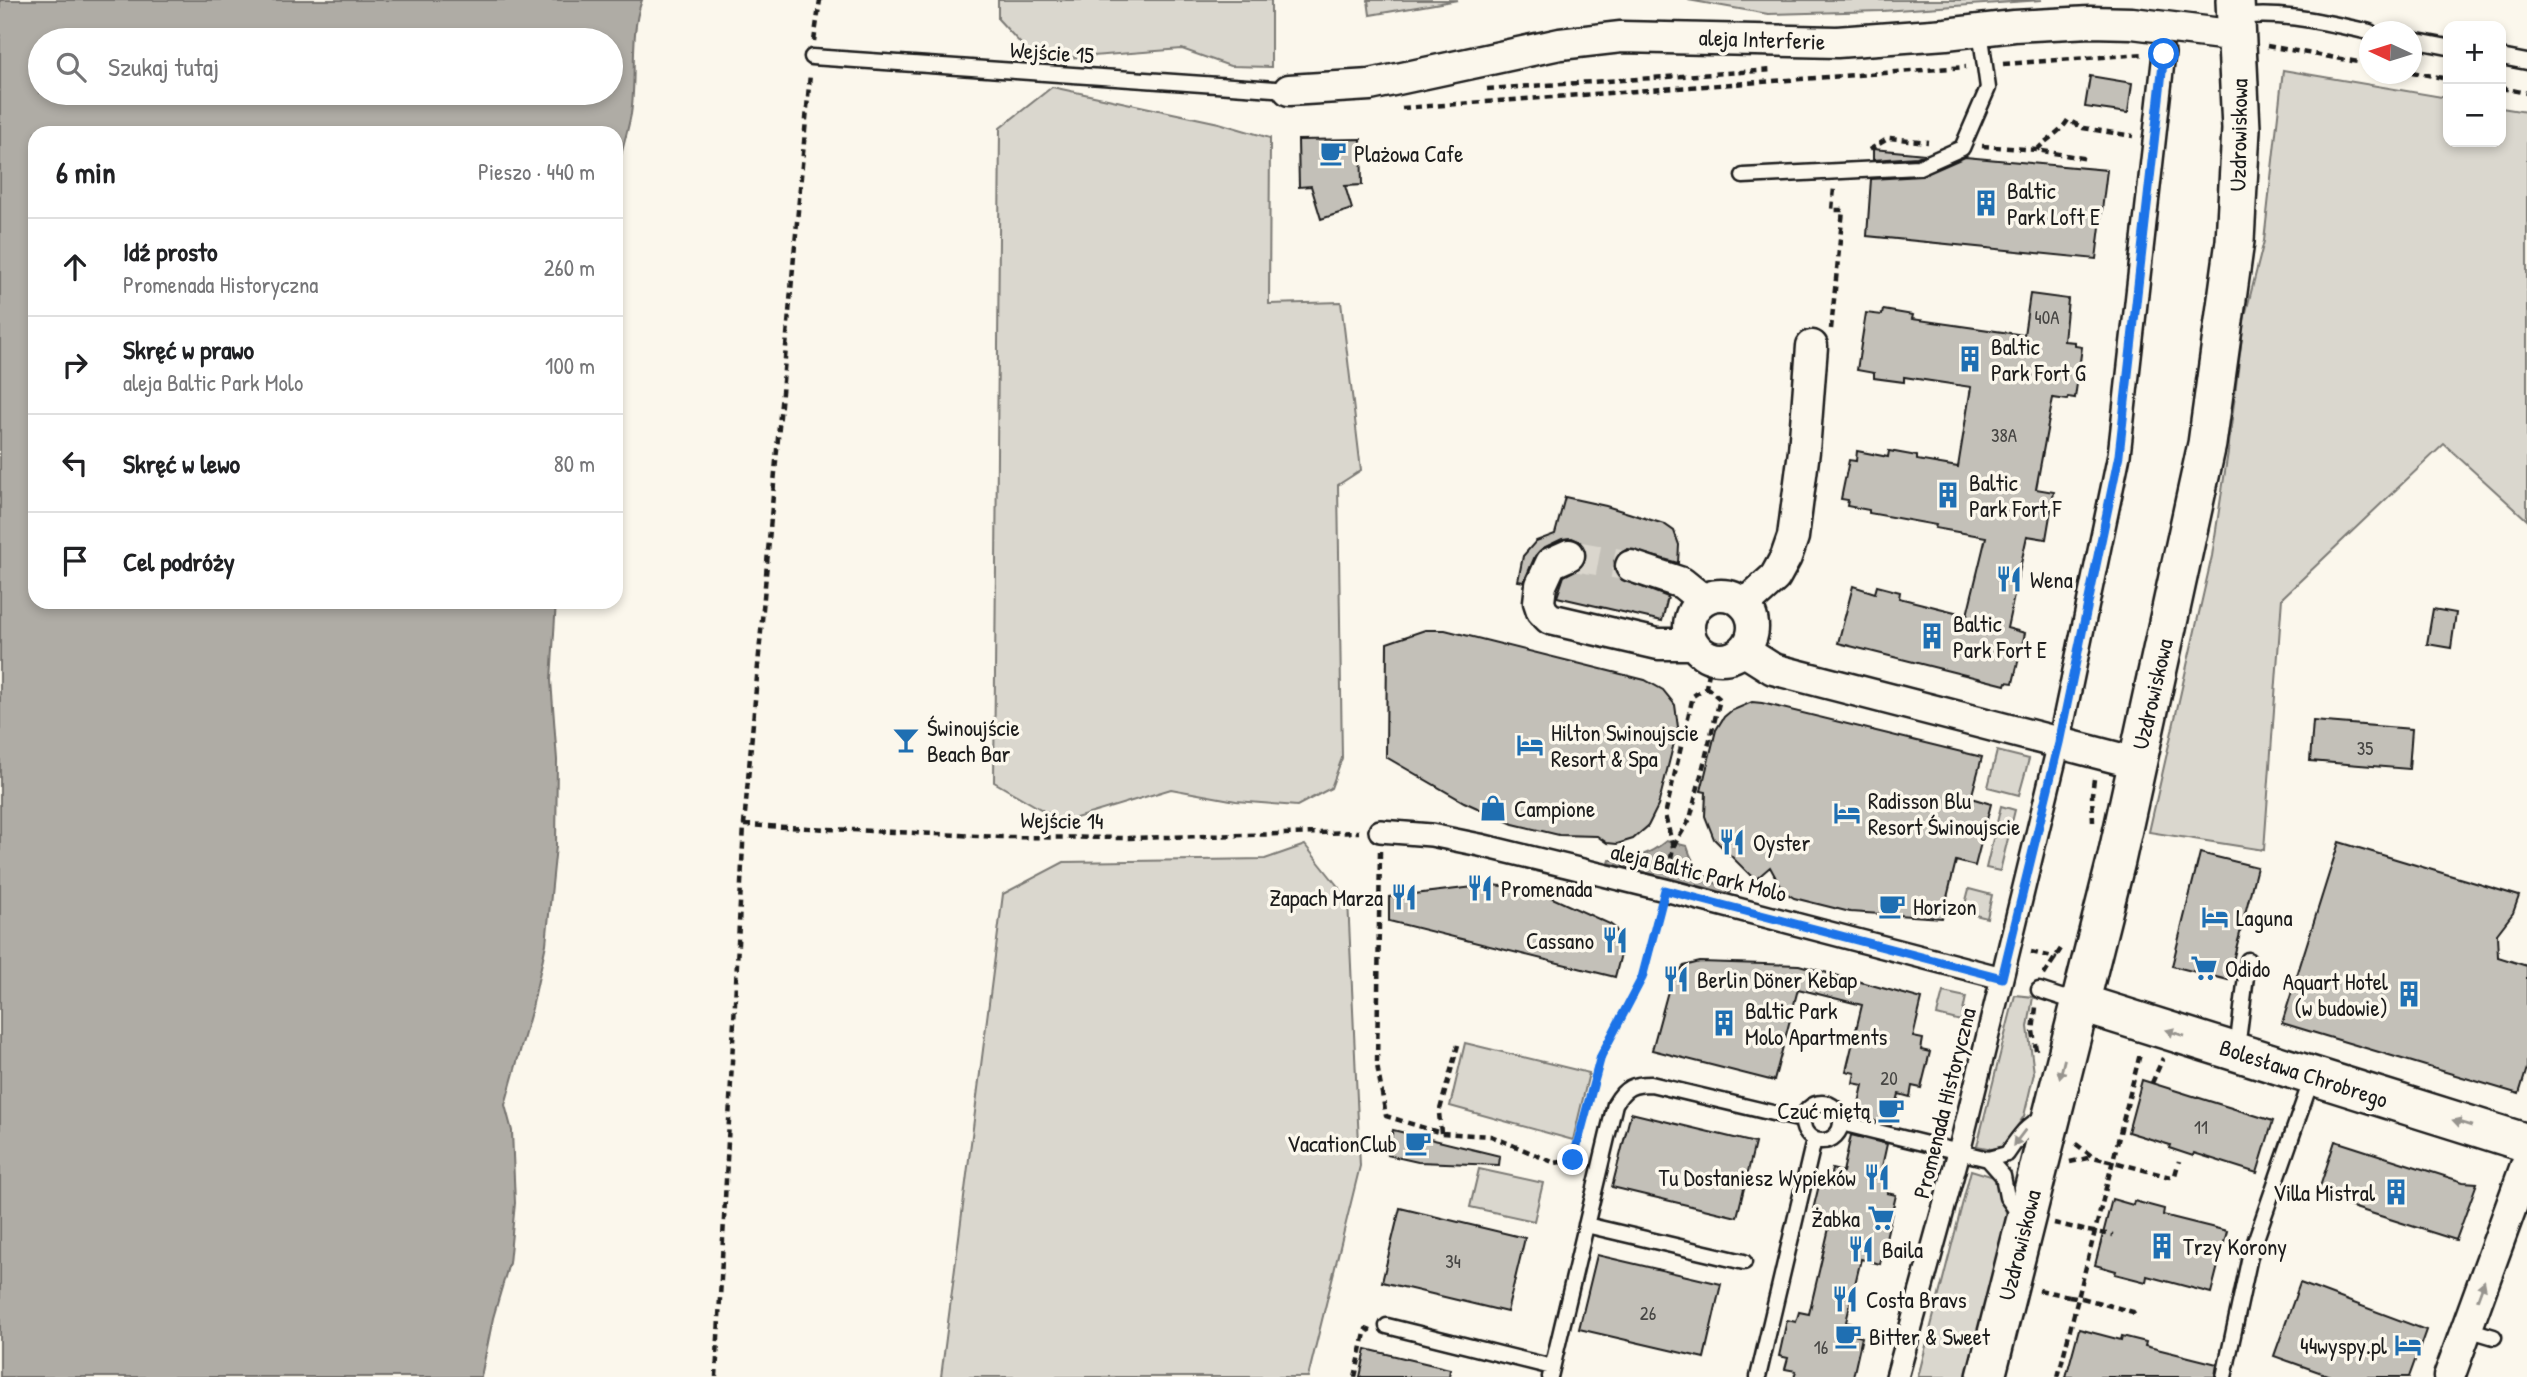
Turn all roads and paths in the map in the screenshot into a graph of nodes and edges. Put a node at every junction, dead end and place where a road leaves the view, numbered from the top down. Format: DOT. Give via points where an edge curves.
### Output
graph roads {
  1 [pos="820,0"];
  2 [pos="2241,24"];
  3 [pos="1980,30"];
  4 [pos="2359,30"];
  5 [pos="2422,42"];
  6 [pos="2443,46"];
  7 [pos="2164,54"];
  8 [pos="812,57"];
  9 [pos="2506,58"];
  10 [pos="2359,61"];
  11 [pos="2527,62"];
  12 [pos="1984,65"];
  13 [pos="1778,69"];
  14 [pos="2422,74"];
  15 [pos="2443,78"];
  16 [pos="2506,89"];
  17 [pos="1289,90"];
  18 [pos="1484,90"];
  19 [pos="2527,93"];
  20 [pos="1392,108"];
  21 [pos="2154,138"];
  22 [pos="1940,143"];
  23 [pos="1978,146"];
  24 [pos="2037,150"];
  25 [pos="1861,154"];
  26 [pos="2088,159"];
  27 [pos="1743,176"];
  28 [pos="1834,176"];
  29 [pos="1821,341"];
  30 [pos="1569,555"];
  31 [pos="1631,566"];
  32 [pos="1703,600"];
  33 [pos="1744,604"];
  34 [pos="1743,650"];
  35 [pos="1703,651"];
  36 [pos="1706,687"];
  37 [pos="2059,743"];
  38 [pos="2137,763"];
  39 [pos="744,825"];
  40 [pos="1380,831"];
  41 [pos="1673,847"];
  42 [pos="1380,873"];
  43 [pos="1665,890"];
  44 [pos="2248,960"];
  45 [pos="2002,978"];
  46 [pos="2039,990"];
  47 [pos="2080,1003"];
  48 [pos="1458,1045"];
  49 [pos="2233,1051"];
  50 [pos="2162,1059"];
  51 [pos="2139,1064"];
  52 [pos="2313,1077"];
  53 [pos="2151,1083"];
  54 [pos="1802,1120"];
  55 [pos="1841,1123"];
  56 [pos="2059,1126"];
  57 [pos="1441,1133"];
  58 [pos="1814,1140"];
  59 [pos="2527,1143"];
  60 [pos="1959,1152"];
  61 [pos="2093,1157"];
  62 [pos="1988,1159"];
  63 [pos="2179,1161"];
  64 [pos="2527,1163"];
  65 [pos="2060,1164"];
  66 [pos="2035,1221"];
  67 [pos="1586,1225"];
  68 [pos="2113,1235"];
  69 [pos="1744,1262"];
  70 [pos="2029,1289"];
  71 [pos="2137,1318"];
  72 [pos="1387,1326"];
  73 [pos="1370,1330"];
  74 [pos="1551,1372"];
  75 [pos="716,1377"];
  76 [pos="1355,1377"];
  77 [pos="1758,1377"];
  78 [pos="1897,1377"];
  79 [pos="1986,1377"];
  80 [pos="2058,1377"];
  81 [pos="2224,1377"];
  82 [pos="2449,1377"];
  1 -- 8 [label="path"];
  2 -- 3 [label="street, aleja Interferie" via="2104,23"];
  2 -- 4 [label="lane" via="2262,14 2286,15"];
  2 -- 10 [label="path"];
  2 -- 38 [label="street, Uzdrowiskowa" via="2235,242 2207,444"];
  3 -- 12 [label="lane"];
  3 -- 17 [label="street, aleja Interferie" via="1838,41 1621,37 1560,44 1370,85"];
  5 -- 6 [label="lane"];
  7 -- 12 [label="path"];
  7 -- 21 [label="street, Promenada Historyczna"];
  8 -- 17 [label="lane, Wejście 15"];
  8 -- 39 [label="path"];
  9 -- 11 [label="lane"];
  12 -- 20 [label="path"];
  12 -- 27 [label="lane" via="1988,88 1962,148 1919,167"];
  13 -- 18 [label="path"];
  14 -- 15 [label="path"];
  16 -- 19 [label="path"];
  21 -- 24 [label="path" via="2083,128 2068,120"];
  21 -- 37 [label="street, Promenada Historyczna" via="2119,455"];
  22 -- 25 [label="path" via="1889,138"];
  23 -- 24 [label="path"];
  24 -- 26 [label="path"];
  28 -- 29 [label="path" via="1832,210 1843,210"];
  29 -- 33 [label="street" via="1793,537 1775,577"];
  30 -- 35 [label="street" via="1551,563 1541,585 1539,603 1550,620"];
  31 -- 32 [label="street" via="1682,583"];
  32 -- 33 [label="street" via="1720,594"];
  32 -- 35 [label="street" via="1691,615 1690,635"];
  33 -- 34 [label="street" via="1753,624"];
  34 -- 35 [label="street" via="1729,658"];
  34 -- 37 [label="street" via="1773,669"];
  35 -- 36 [label="path"];
  36 -- 41 [label="path" via="1693,696 1665,814"];
  36 -- 41 [label="path" via="1720,699 1690,819"];
  37 -- 38 [label="street"];
  37 -- 45 [label="street, Promenada Historyczna"];
  38 -- 47 [label="street, Uzdrowiskowa"];
  39 -- 40 [label="path, Wejście 14" via="1129,838"];
  39 -- 75 [label="path"];
  40 -- 43 [label="street, aleja Baltic Park Molo" via="1431,835"];
  41 -- 43 [label="path"];
  42 -- 57 [label="path" via="1377,1065 1386,1116"];
  43 -- 45 [label="street, aleja Baltic Park Molo"];
  43 -- 57 [label="path" via="1642,978 1601,1056 1573,1160 1555,1163 1491,1136"];
  44 -- 49 [label="lane"];
  45 -- 60 [label="street, Promenada Historyczna"];
  46 -- 47 [label="lane"];
  49 -- 47 [label="street, Bolesława Chrobrego, one-way"];
  47 -- 56 [label="street, Uzdrowiskowa, one-way"];
  48 -- 57 [label="path" via="1439,1113"];
  49 -- 52 [label="street, Bolesława Chrobrego"];
  50 -- 53 [label="path"];
  51 -- 80 [label="path"];
  59 -- 52 [label="street, Bolesława Chrobrego, one-way"];
  52 -- 81 [label="lane" via="2244,1256"];
  54 -- 55 [label="lane" via="1810,1108 1823,1103 1836,1110"];
  54 -- 58 [label="lane" via="1805,1132"];
  54 -- 67 [label="lane" via="1651,1084 1633,1084 1615,1104"];
  55 -- 58 [label="lane" via="1831,1139"];
  55 -- 60 [label="lane"];
  56 -- 61 [label="path"];
  56 -- 62 [label="lane, one-way" via="2034,1121 2007,1154"];
  56 -- 66 [label="street, Uzdrowiskowa"];
  58 -- 77 [label="lane"];
  60 -- 62 [label="lane"];
  60 -- 78 [label="street, Promenada Historyczna"];
  61 -- 63 [label="path, bridge" via="2172,1177"];
  61 -- 65 [label="path"];
  62 -- 66 [label="lane" via="2003,1176 2007,1197"];
  82 -- 64 [label="street, one-way" via="2480,1333"];
  66 -- 68 [label="path, bridge"];
  66 -- 79 [label="street, Uzdrowiskowa"];
  67 -- 69 [label="lane"];
  67 -- 74 [label="lane"];
  70 -- 71 [label="path, bridge" via="2082,1298 2133,1312"];
  72 -- 74 [label="lane"];
  73 -- 76 [label="path" via="1366,1329"];
}
